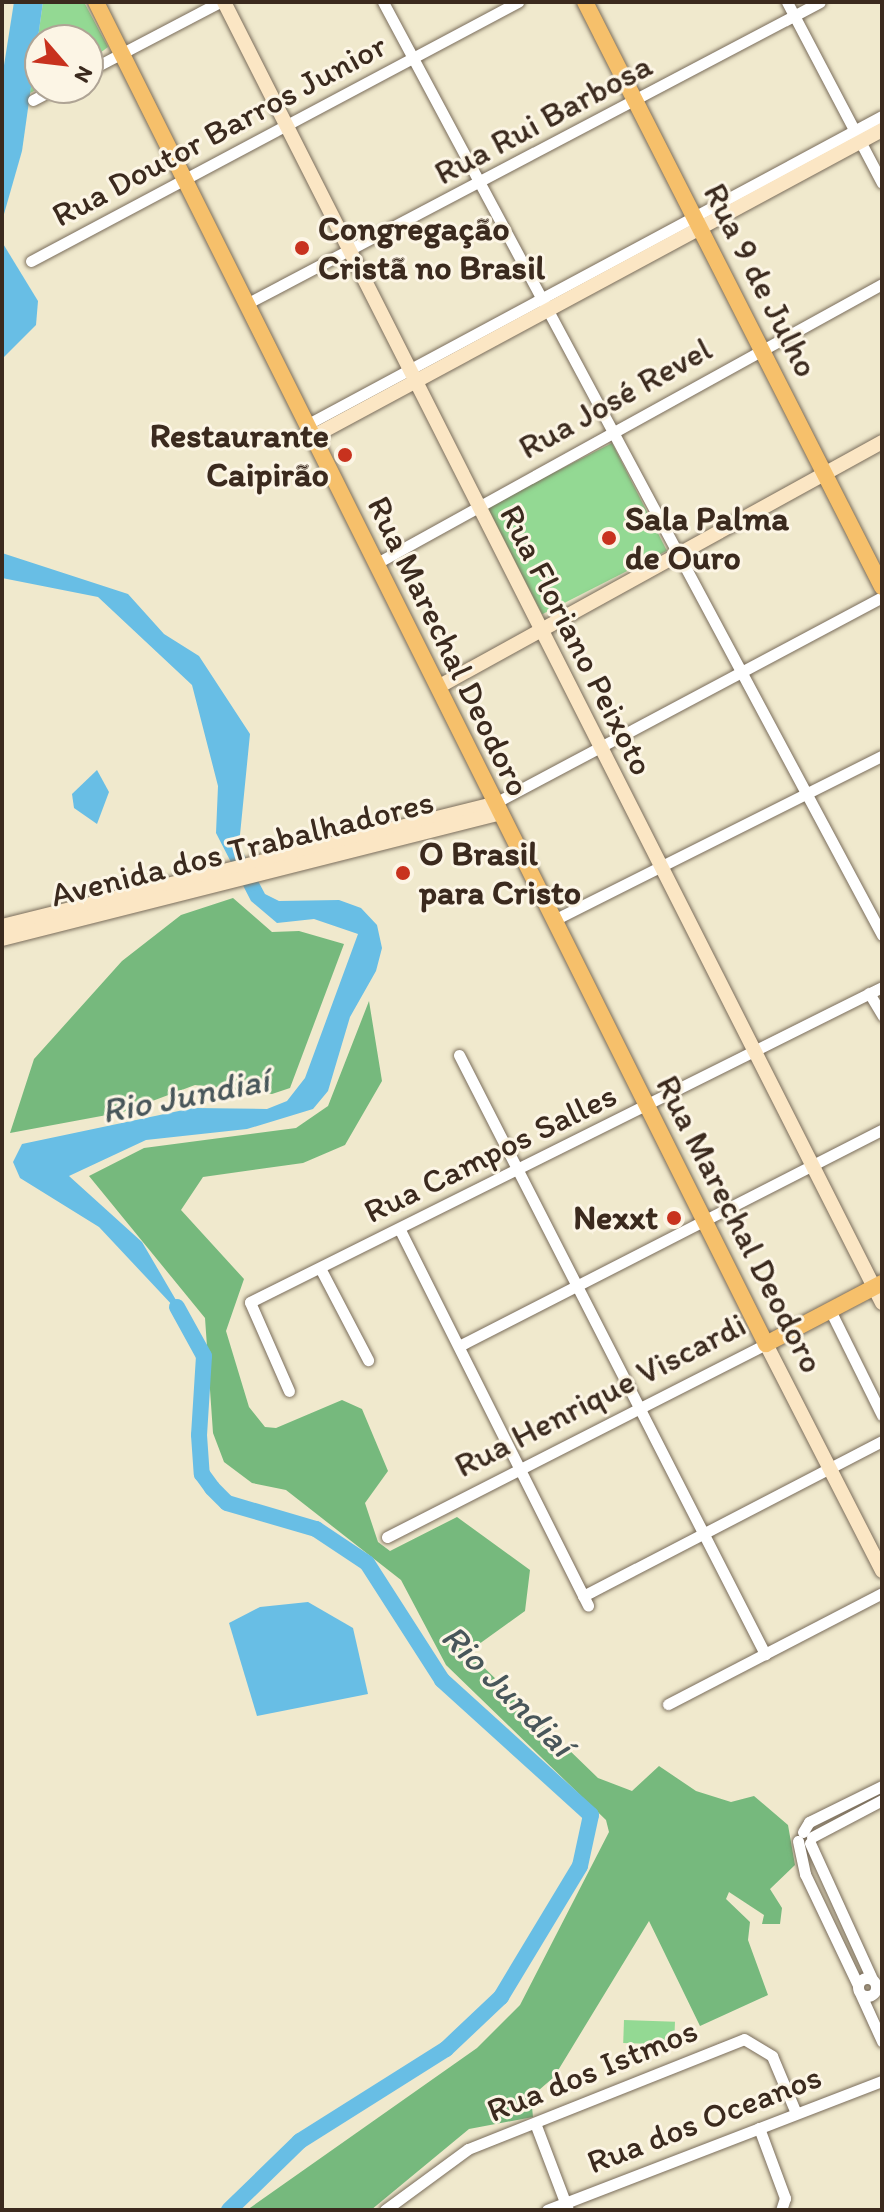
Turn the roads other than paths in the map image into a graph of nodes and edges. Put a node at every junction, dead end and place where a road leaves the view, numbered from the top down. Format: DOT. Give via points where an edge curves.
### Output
graph roads {
  1 [pos="96,2"];
  2 [pos="222,2"];
  3 [pos="383,2"];
  4 [pos="518,2"];
  5 [pos="585,2"];
  6 [pos="787,2"];
  7 [pos="820,2"];
  8 [pos="794,15"];
  9 [pos="121,54"];
  10 [pos="414,58"];
  11 [pos="104,63"];
  12 [pos="634,101"];
  13 [pos="882,116"];
  14 [pos="288,125"];
  15 [pos="882,130"];
  16 [pos="859,136"];
  17 [pos="181,181"];
  18 [pos="482,181"];
  19 [pos="882,183"];
  20 [pos="698,223"];
  21 [pos="352,252"];
  22 [pos="31,261"];
  23 [pos="882,284"];
  24 [pos="248,303"];
  25 [pos="545,306"];
  26 [pos="764,347"];
  27 [pos="413,377"];
  28 [pos="613,428"];
  29 [pos="311,430"];
  30 [pos="882,442"];
  31 [pos="824,473"];
  32 [pos="476,509"];
  33 [pos="679,557"];
  34 [pos="377,563"];
  35 [pos="882,587"];
  36 [pos="882,597"];
  37 [pos="542,626"];
  38 [pos="741,672"];
  39 [pos="438,687"];
  40 [pos="599,750"];
  41 [pos="882,756"];
  42 [pos="807,795"];
  43 [pos="495,809"];
  44 [pos="662,869"];
  45 [pos="213,881"];
  46 [pos="554,920"];
  47 [pos="2,926"];
  48 [pos="882,935"];
  49 [pos="2,939"];
  50 [pos="882,987"];
  51 [pos="869,993"];
  52 [pos="882,1015"];
  53 [pos="754,1050"];
  54 [pos="459,1055"];
  55 [pos="646,1107"];
  56 [pos="882,1130"];
  57 [pos="815,1164"];
  58 [pos="518,1170"];
  59 [pos="704,1223"];
  60 [pos="400,1230"];
  61 [pos="320,1268"];
  62 [pos="578,1287"];
  63 [pos="879,1291"];
  64 [pos="830,1310"];
  65 [pos="766,1344"];
  66 [pos="461,1345"];
  67 [pos="368,1360"];
  68 [pos="289,1391"];
  69 [pos="639,1408"];
  70 [pos="882,1415"];
  71 [pos="882,1441"];
  72 [pos="829,1468"];
  73 [pos="518,1470"];
  74 [pos="705,1534"];
  75 [pos="387,1537"];
  76 [pos="882,1571"];
  77 [pos="882,1593"];
  78 [pos="765,1654"];
  79 [pos="668,1704"];
  80 [pos="882,1786"];
  81 [pos="882,1800"];
  82 [pos="809,1837"];
  83 [pos="876,1983"];
  84 [pos="860,1990"];
  85 [pos="882,2006"];
  86 [pos="882,2041"];
  87 [pos="882,2081"];
  88 [pos="796,2113"];
  89 [pos="535,2123"];
  90 [pos="759,2128"];
  91 [pos="567,2206"];
  92 [pos="385,2210"];
  93 [pos="547,2210"];
  94 [pos="781,2210"];
  1 -- 9 [label="main road, Rua Marechal Deodoro"];
  2 -- 9 [label="street"];
  2 -- 14 [label="main road, Rua Floriano Peixoto"];
  3 -- 10 [label="street"];
  4 -- 10 [label="street, Rua Doutor Barros Junior"];
  5 -- 12 [label="main road, Rua 9 de Julho"];
  6 -- 8 [label="street"];
  7 -- 8 [label="street, Rua Rui Barbosa"];
  8 -- 12 [label="street, Rua Rui Barbosa"];
  8 -- 16 [label="street"];
  9 -- 11 [label="street"];
  9 -- 17 [label="main road, Rua Marechal Deodoro"];
  10 -- 14 [label="street, Rua Doutor Barros Junior"];
  10 -- 18 [label="street"];
  12 -- 18 [label="street, Rua Rui Barbosa"];
  12 -- 20 [label="main road, Rua 9 de Julho"];
  13 -- 16 [label="street"];
  14 -- 17 [label="street, Rua Doutor Barros Junior"];
  14 -- 21 [label="main road, Rua Floriano Peixoto"];
  15 -- 16 [label="main road"];
  16 -- 19 [label="street"];
  16 -- 20 [label="main road"];
  17 -- 22 [label="street, Rua Doutor Barros Junior"];
  17 -- 24 [label="main road, Rua Marechal Deodoro"];
  18 -- 21 [label="street, Rua Rui Barbosa"];
  18 -- 25 [label="street"];
  20 -- 25 [label="main road"];
  20 -- 26 [label="main road, Rua 9 de Julho"];
  21 -- 24 [label="street, Rua Rui Barbosa"];
  21 -- 27 [label="main road, Rua Floriano Peixoto"];
  23 -- 26 [label="street, Rua José Revel"];
  24 -- 29 [label="main road, Rua Marechal Deodoro"];
  25 -- 27 [label="main road"];
  25 -- 28 [label="street"];
  26 -- 28 [label="street, Rua José Revel"];
  26 -- 31 [label="main road, Rua 9 de Julho"];
  27 -- 29 [label="main road"];
  27 -- 32 [label="main road, Rua Floriano Peixoto"];
  28 -- 32 [label="street, Rua José Revel"];
  28 -- 33 [label="street"];
  29 -- 34 [label="main road, Rua Marechal Deodoro"];
  30 -- 31 [label="main road"];
  31 -- 33 [label="main road"];
  31 -- 35 [label="main road, Rua 9 de Julho"];
  32 -- 34 [label="street, Rua José Revel"];
  32 -- 37 [label="main road, Rua Floriano Peixoto"];
  33 -- 37 [label="main road"];
  33 -- 38 [label="street"];
  34 -- 39 [label="main road, Rua Marechal Deodoro"];
  36 -- 38 [label="street"];
  37 -- 39 [label="main road"];
  37 -- 40 [label="main road, Rua Floriano Peixoto"];
  38 -- 40 [label="street"];
  38 -- 42 [label="street"];
  39 -- 43 [label="main road, Rua Marechal Deodoro"];
  40 -- 43 [label="street"];
  40 -- 44 [label="main road, Rua Floriano Peixoto"];
  41 -- 42 [label="street"];
  42 -- 44 [label="street"];
  42 -- 48 [label="street"];
  43 -- 45 [label="main road, Avenida dos Trabalhadores"];
  43 -- 46 [label="main road, Rua Marechal Deodoro"];
  44 -- 46 [label="street"];
  44 -- 53 [label="main road, Rua Floriano Peixoto"];
  45 -- 47 [label="main road, Avenida dos Trabalhadores"];
  45 -- 49 [label="main road, Avenida dos Trabalhadores"];
  46 -- 55 [label="main road, Rua Marechal Deodoro"];
  50 -- 51 [label="street, Rua Campos Salles"];
  51 -- 52 [label="street"];
  51 -- 53 [label="street, Rua Campos Salles"];
  53 -- 55 [label="street, Rua Campos Salles"];
  53 -- 57 [label="main road, Rua Floriano Peixoto"];
  54 -- 58 [label="street"];
  55 -- 58 [label="street, Rua Campos Salles"];
  55 -- 59 [label="main road, Rua Marechal Deodoro"];
  56 -- 57 [label="street"];
  57 -- 59 [label="street"];
  57 -- 63 [label="main road, Rua Floriano Peixoto"];
  58 -- 60 [label="street, Rua Campos Salles"];
  58 -- 62 [label="street"];
  59 -- 62 [label="street"];
  59 -- 65 [label="main road, Rua Marechal Deodoro"];
  60 -- 61 [label="street, Rua Campos Salles"];
  60 -- 66 [label="street"];
  61 -- 67 [label="street"];
  61 -- 68 [label="street, Rua Campos Salles" via="250,1302"];
  62 -- 66 [label="street"];
  62 -- 69 [label="street"];
  63 -- 64 [label="main road, Rua Henrique Viscardi"];
  64 -- 65 [label="main road, Rua Henrique Viscardi"];
  64 -- 70 [label="street"];
  65 -- 69 [label="street, Rua Henrique Viscardi"];
  65 -- 72 [label="main road, Rua Marechal Deodoro"];
  66 -- 73 [label="street"];
  69 -- 73 [label="street, Rua Henrique Viscardi"];
  69 -- 74 [label="street"];
  71 -- 72 [label="street"];
  72 -- 74 [label="street"];
  72 -- 76 [label="main road, Rua Marechal Deodoro"];
  73 -- 74 [label="street" via="586,1601"];
  73 -- 75 [label="street, Rua Henrique Viscardi"];
  74 -- 78 [label="street"];
  77 -- 78 [label="street"];
  78 -- 79 [label="street"];
  80 -- 82 [label="street" via="815,1819"];
  81 -- 82 [label="street"];
  82 -- 83 [label="street"];
  82 -- 84 [label="street" via="805,1874"];
  83 -- 84 [label="street"];
  83 -- 85 [label="street"];
  84 -- 86 [label="street"];
  87 -- 88 [label="street, Rua dos Oceanos"];
  88 -- 89 [label="street, Rua dos Istmos" via="772,2056 744,2039"];
  88 -- 90 [label="street, Rua dos Oceanos"];
  89 -- 91 [label="street"];
  89 -- 92 [label="street, Rua dos Istmos" via="448,2160"];
  90 -- 91 [label="street, Rua dos Oceanos"];
  90 -- 94 [label="street" via="785,2198"];
  91 -- 93 [label="street, Rua dos Oceanos"];
}
